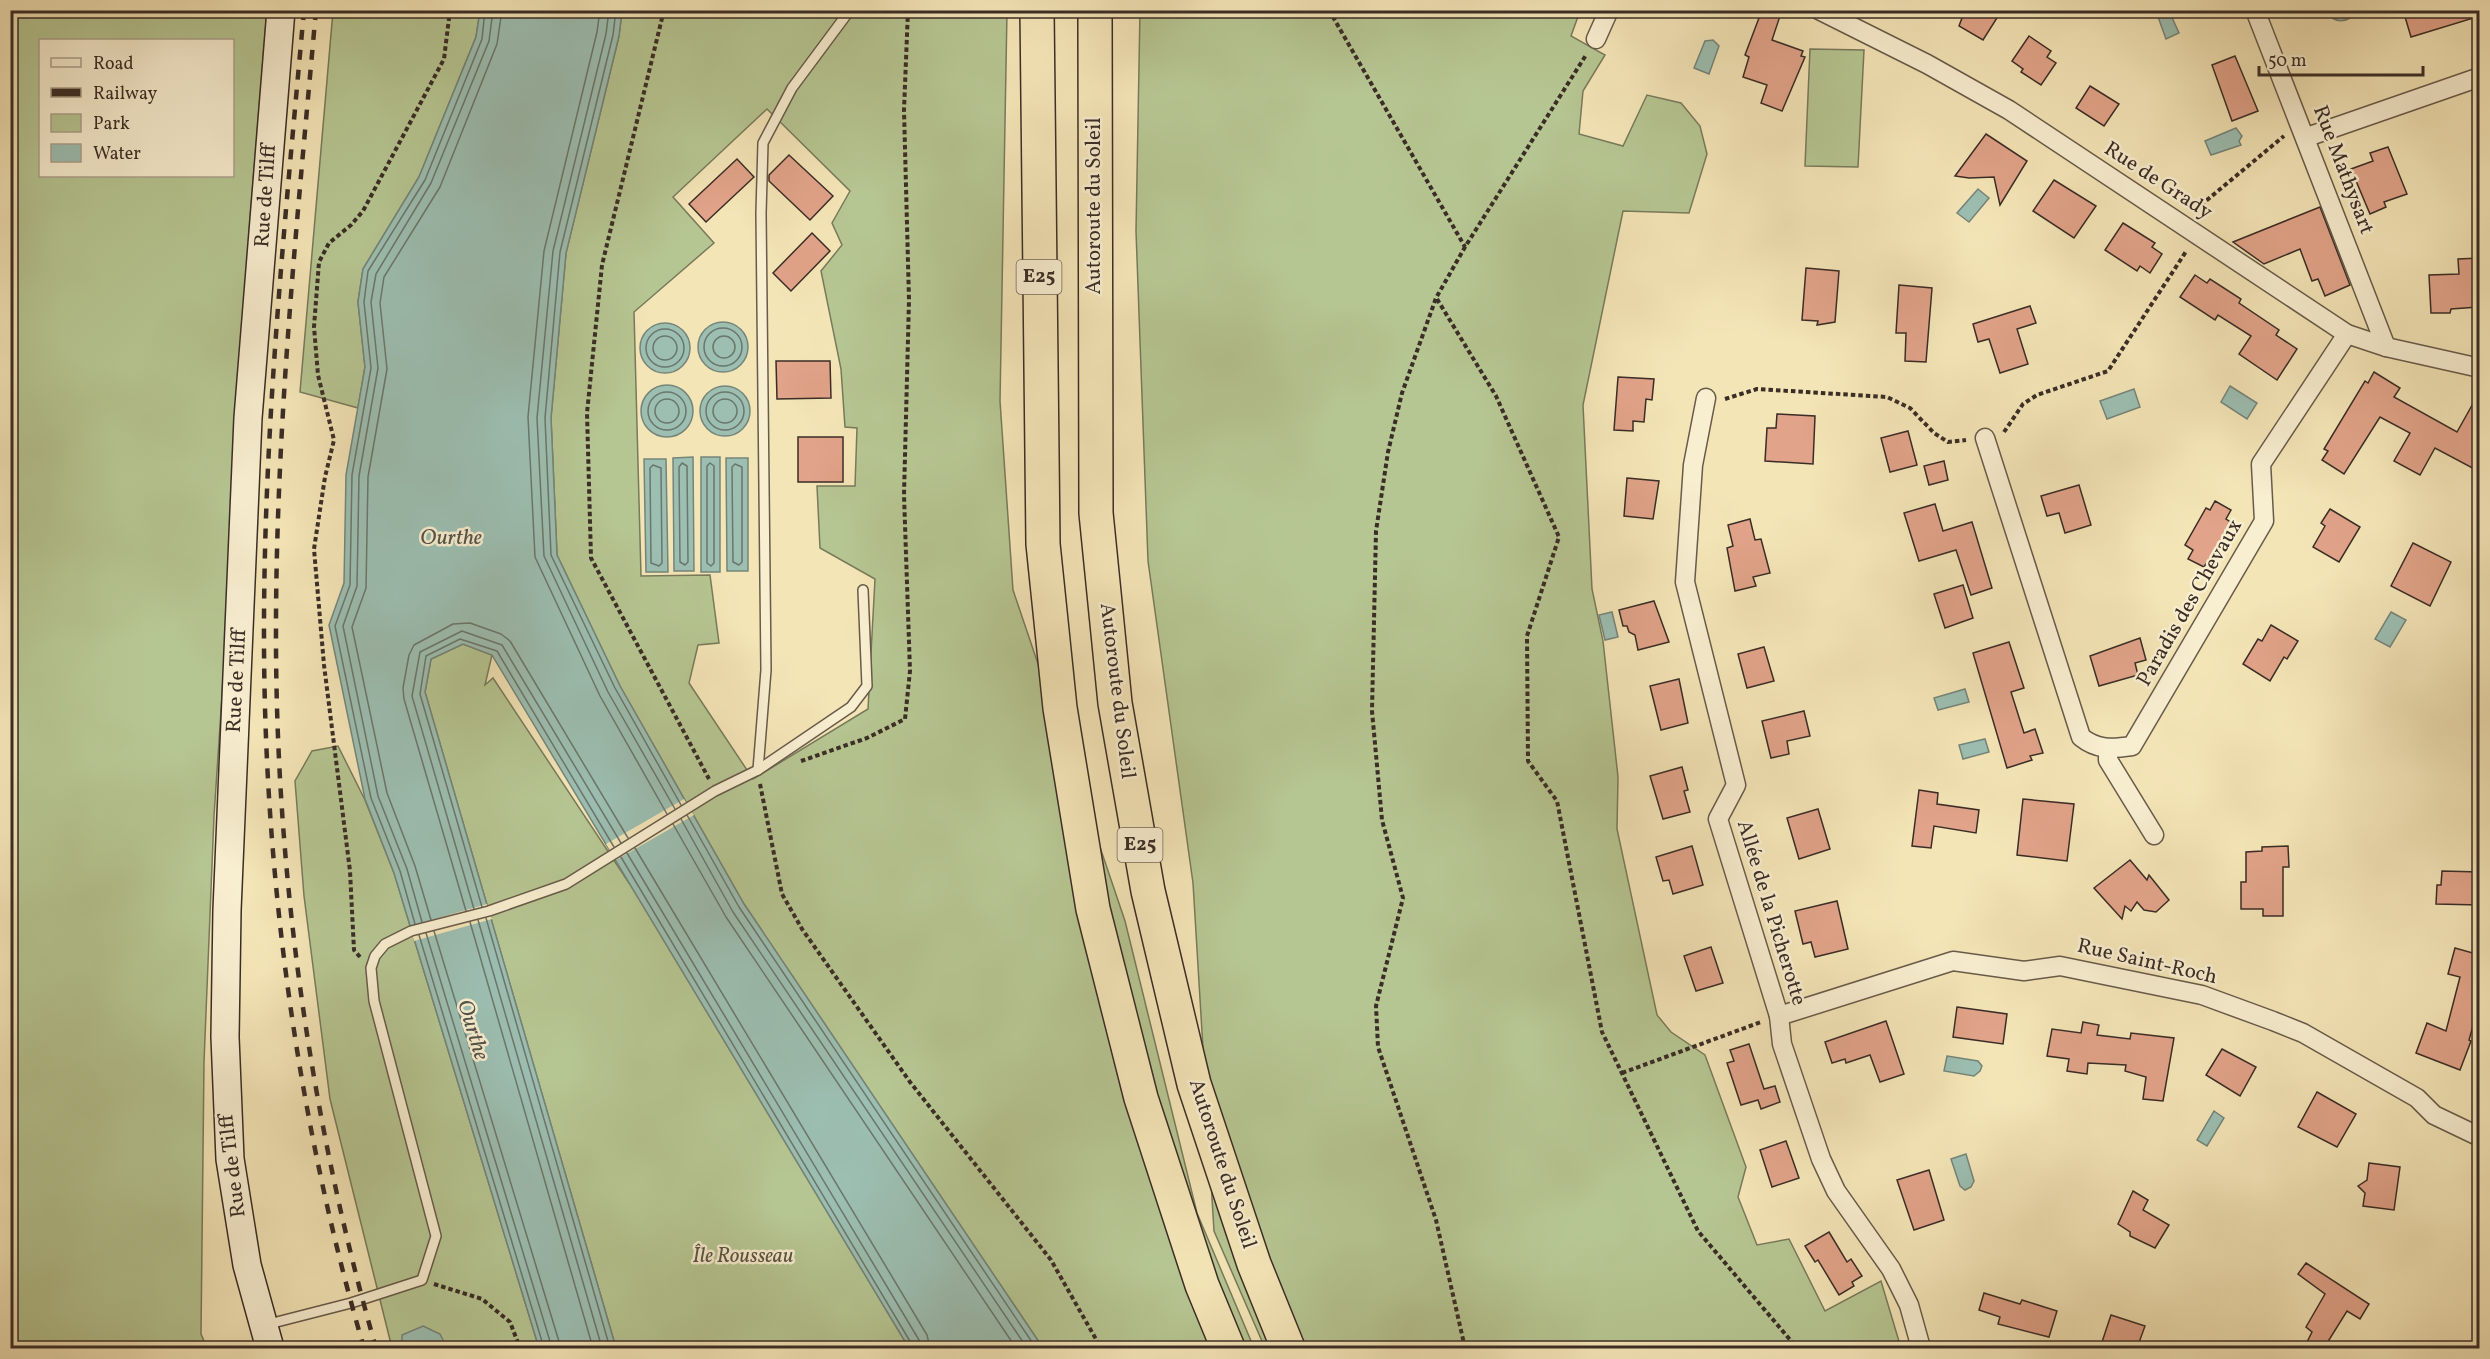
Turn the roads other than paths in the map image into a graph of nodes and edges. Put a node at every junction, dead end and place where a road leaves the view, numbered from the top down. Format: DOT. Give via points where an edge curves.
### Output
graph roads {
  1 [pos="281,10"];
  2 [pos="850,10"];
  3 [pos="1038,10"];
  4 [pos="1095,10"];
  5 [pos="1609,10"];
  6 [pos="1819,10"];
  7 [pos="2255,10"];
  8 [pos="1596,39"];
  9 [pos="2480,77"];
  10 [pos="2304,130"];
  11 [pos="2347,334"];
  12 [pos="2386,347"];
  13 [pos="2480,368"];
  14 [pos="1706,398"];
  15 [pos="1986,443"];
  16 [pos="863,590"];
  17 [pos="2108,749"];
  18 [pos="758,770"];
  19 [pos="2154,835"];
  20 [pos="1779,1016"];
  21 [pos="2480,1137"];
  22 [pos="266,1337"];
  23 [pos="1228,1348"];
  24 [pos="1288,1348"];
  25 [pos="1921,1348"];
  1 -- 22 [label="main road, Rue de Tilff" via="248,418 225,1037 230,1159 247,1265"];
  2 -- 18 [label="lane" via="792,88 763,143 760,213 766,669"];
  3 -- 23 [label="highway, E25" via="1042,544 1060,708 1093,909 1141,1098 1202,1285"];
  4 -- 24 [label="highway, Autoroute du Soleil / E25" via="1096,513 1115,703 1148,891 1194,1084 1254,1264"];
  5 -- 8 [label="street"];
  6 -- 11 [label="street, Rue de Grady" via="2009,110"];
  7 -- 10 [label="street, Rue Mathysart"];
  9 -- 10 [label="street"];
  10 -- 12 [label="street, Rue Mathysart"];
  11 -- 12 [label="street, Rue de Grady"];
  11 -- 17 [label="street, Paradis des Chevaux" via="2260,464 2264,521 2132,747"];
  12 -- 13 [label="street, Rue de Grady"];
  14 -- 20 [label="street, Allée de la Picherotte" via="1693,465 1685,582 1736,785 1718,819"];
  15 -- 17 [label="street" via="2081,736 2090,745"];
  16 -- 18 [label="lane" via="867,686 851,707"];
  17 -- 19 [label="street" via="2108,760"];
  18 -- 22 [label="lane" via="715,791 566,884 489,911 411,931 385,944 371,968 374,1001 436,1236 422,1280"];
  20 -- 21 [label="street, Rue Saint-Roch" via="1953,961 2024,971 2060,966 2202,995 2303,1033 2418,1098 2434,1115"];
  20 -- 25 [label="street, Allée de la Picherotte" via="1782,1044 1821,1159 1836,1191 1891,1269 1910,1305"];
}
